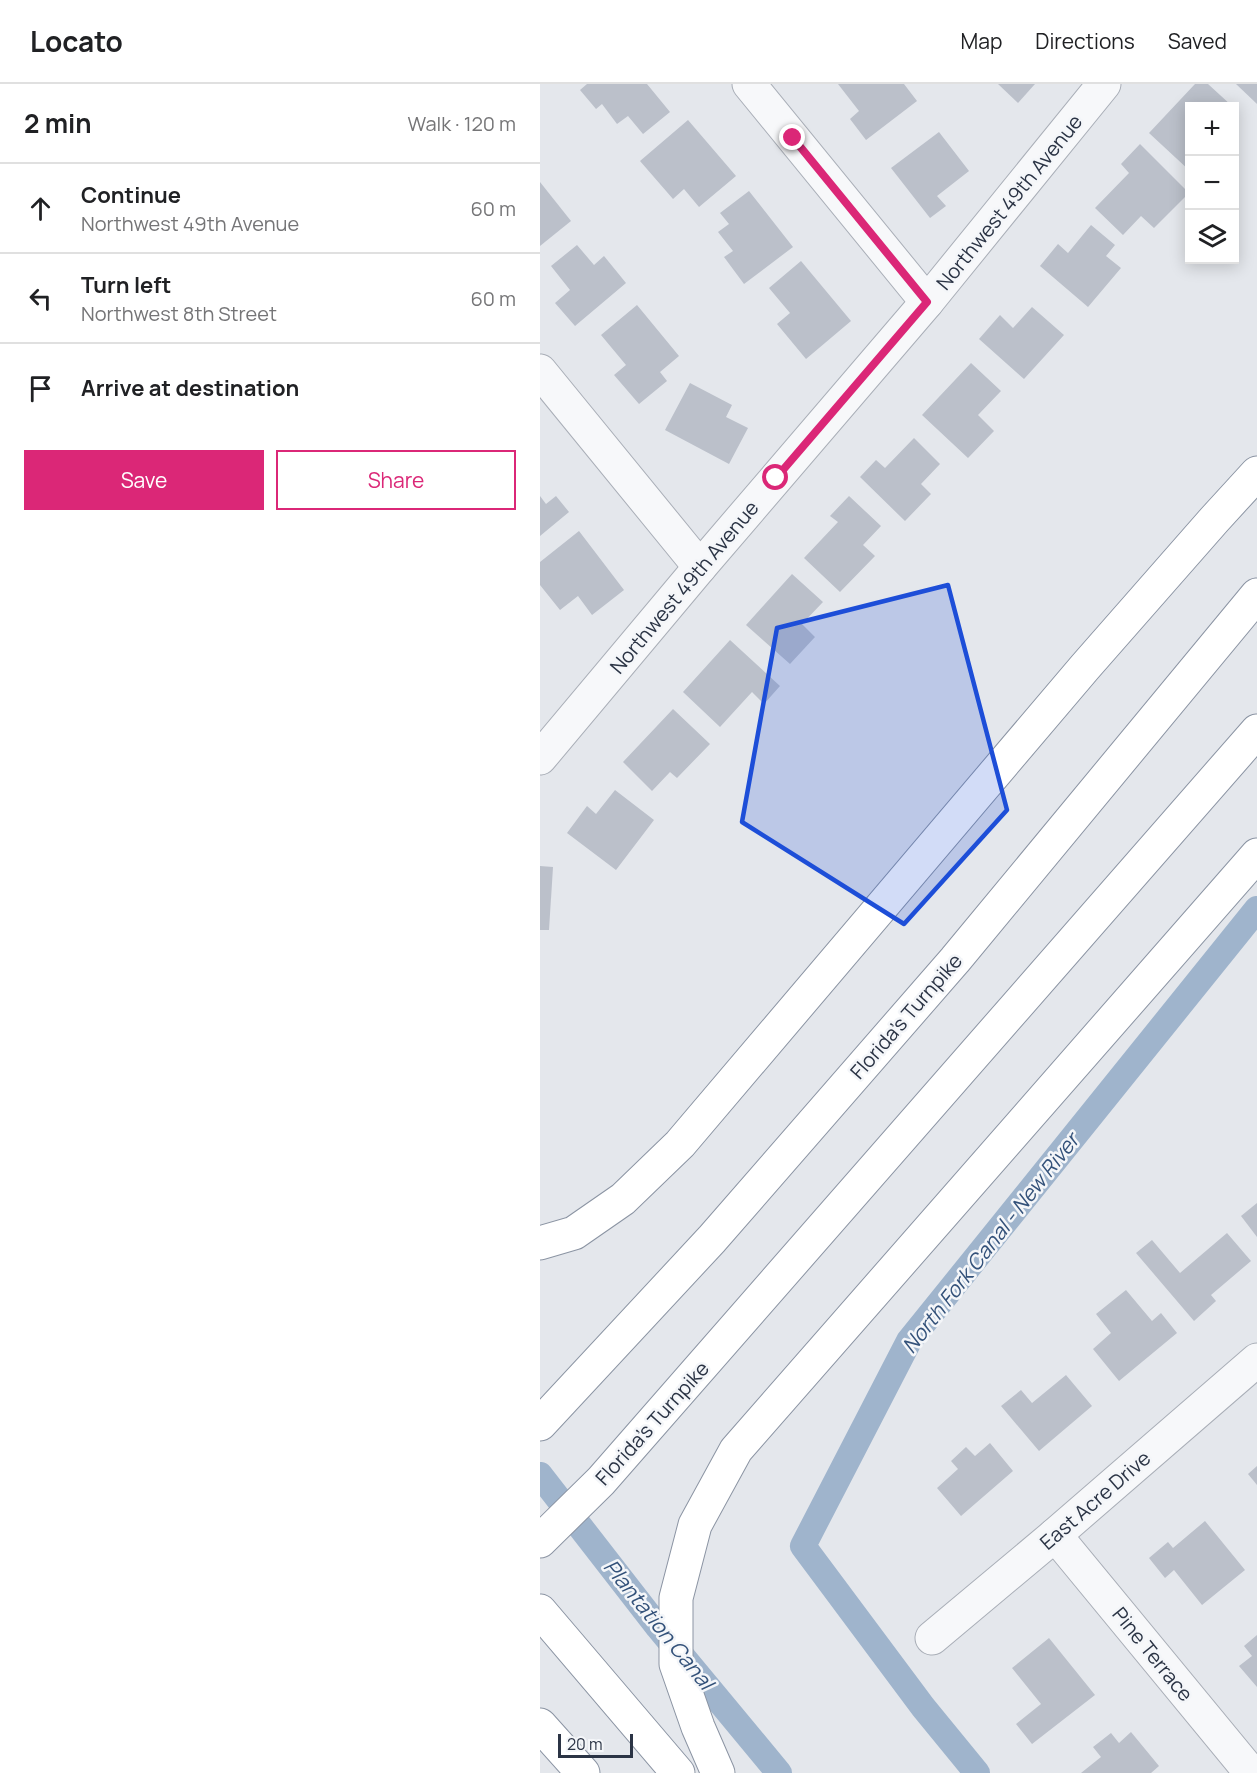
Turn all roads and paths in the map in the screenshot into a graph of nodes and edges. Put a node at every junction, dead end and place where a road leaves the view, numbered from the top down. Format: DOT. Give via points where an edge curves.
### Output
graph roads {
  1 [pos="749,84"];
  2 [pos="1104,84"];
  3 [pos="927,302"];
  4 [pos="540,371"];
  5 [pos="1257,473"];
  6 [pos="700,567"];
  7 [pos="1257,595"];
  8 [pos="1257,731"];
  9 [pos="540,758"];
  10 [pos="1257,855"];
  11 [pos="540,1244"];
  12 [pos="1257,1360"];
  13 [pos="543,1420"];
  14 [pos="1055,1536"];
  15 [pos="540,1541"];
  16 [pos="545,1617"];
  17 [pos="932,1638"];
  18 [pos="540,1725"];
  19 [pos="583,1773"];
  20 [pos="678,1773"];
  21 [pos="718,1773"];
  22 [pos="1251,1773"];
  1 -- 3 [label="street"];
  2 -- 3 [label="street, Northwest 49th Avenue"];
  3 -- 6 [label="street, Northwest 49th Avenue"];
  4 -- 6 [label="street"];
  5 -- 11 [label="highway" via="1085,667 680,1144 623,1199 574,1233"];
  6 -- 9 [label="street, Northwest 49th Avenue"];
  7 -- 13 [label="highway, Florida's Turnpike" via="955,960 712,1239"];
  8 -- 15 [label="highway, Florida's Turnpike" via="602,1481"];
  10 -- 21 [label="highway" via="736,1450 695,1525 676,1598 676,1664"];
  12 -- 14 [label="street, East Acre Drive"];
  14 -- 17 [label="street, East Acre Drive"];
  14 -- 22 [label="street, Pine Terrace"];
  16 -- 20 [label="highway"];
  18 -- 19 [label="highway"];
}
